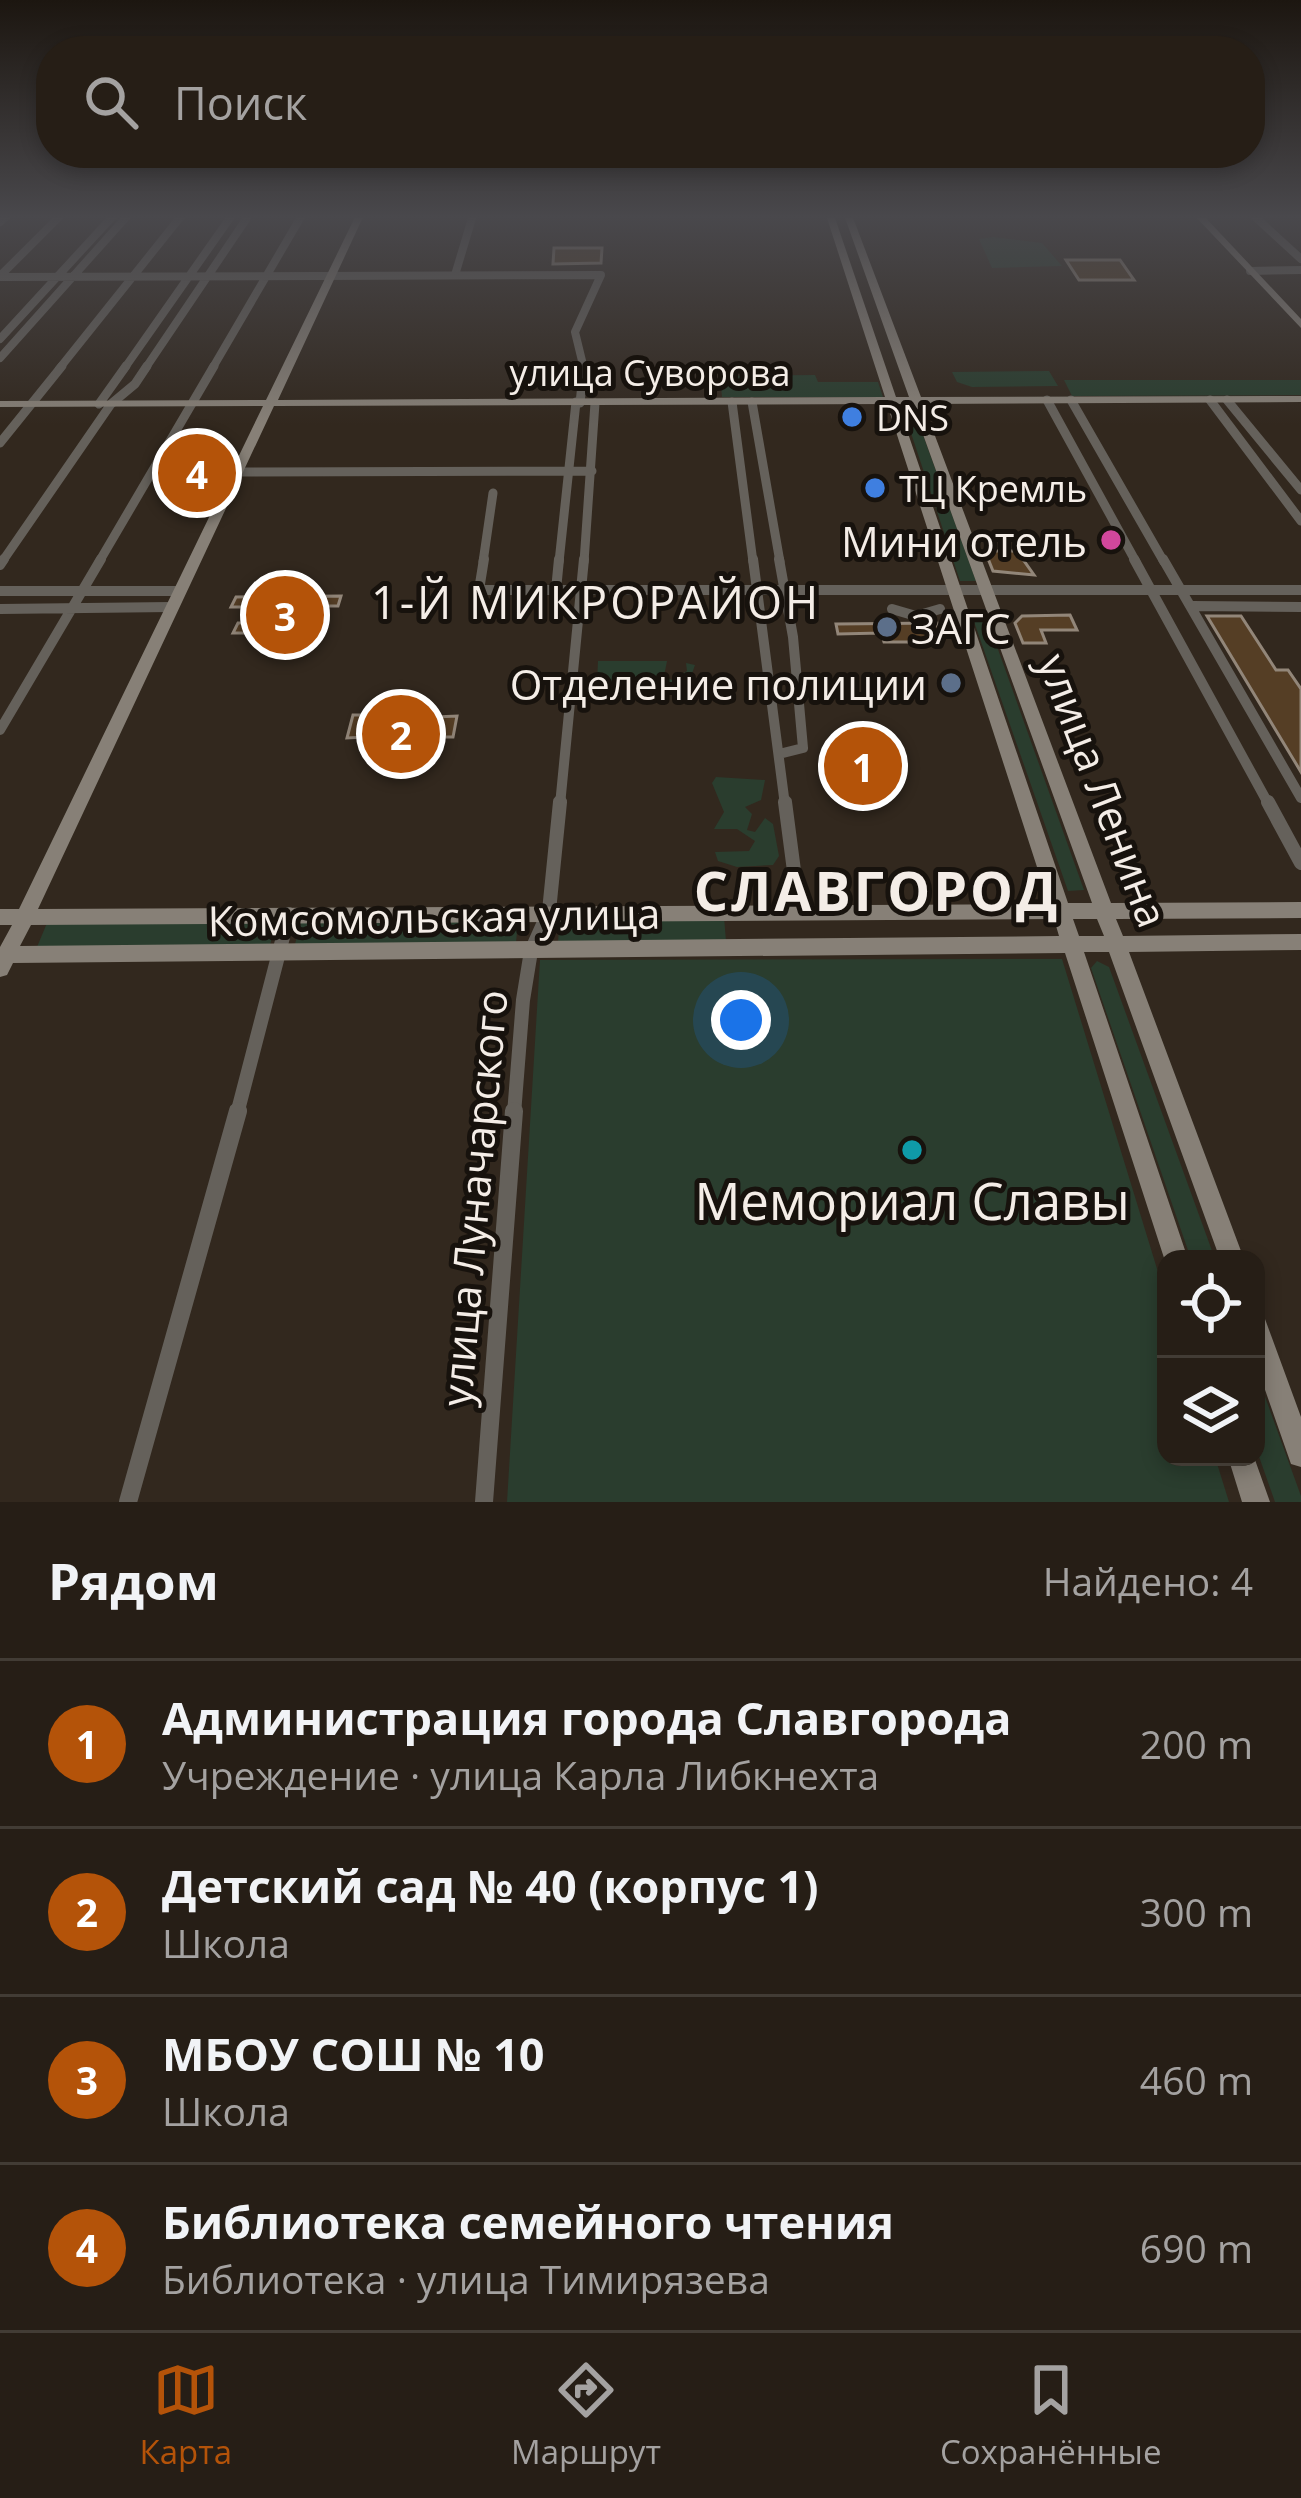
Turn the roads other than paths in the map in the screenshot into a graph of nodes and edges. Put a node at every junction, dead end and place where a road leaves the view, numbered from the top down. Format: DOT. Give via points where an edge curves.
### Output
graph roads {
  1 [pos="49,285"];
  2 [pos="65,285"];
  3 [pos="124,285"];
  4 [pos="181,285"];
  5 [pos="199,285"];
  6 [pos="260,285"];
  7 [pos="326,285"];
  8 [pos="596,285"];
  9 [pos="852,285"];
  10 [pos="874,285"];
  11 [pos="1263,285"];
  12 [pos="1301,325"];
  13 [pos="0,339"];
  14 [pos="0,358"];
  15 [pos="1301,399"];
  16 [pos="916,400"];
  17 [pos="1047,400"];
  18 [pos="1071,400"];
  19 [pos="1210,400"];
  20 [pos="1227,400"];
  21 [pos="890,401"];
  22 [pos="732,402"];
  23 [pos="752,402"];
  24 [pos="578,403"];
  25 [pos="595,403"];
  26 [pos="0,404"];
  27 [pos="31,404"];
  28 [pos="105,404"];
  29 [pos="188,404"];
  30 [pos="269,404"];
  31 [pos="0,442"];
  32 [pos="569,471"];
  33 [pos="592,471"];
  34 [pos="236,472"];
  35 [pos="1301,490"];
  36 [pos="494,493"];
  37 [pos="1301,520"];
  38 [pos="0,565"];
  39 [pos="1182,588"];
  40 [pos="953,589"];
  41 [pos="984,589"];
  42 [pos="1151,589"];
  43 [pos="556,590"];
  44 [pos="582,590"];
  45 [pos="754,590"];
  46 [pos="785,590"];
  47 [pos="1301,590"];
  48 [pos="0,591"];
  49 [pos="81,591"];
  50 [pos="178,591"];
  51 [pos="1192,606"];
  52 [pos="171,607"];
  53 [pos="1301,607"];
  54 [pos="73,608"];
  55 [pos="0,609"];
  56 [pos="892,609"];
  57 [pos="940,609"];
  58 [pos="0,730"];
  59 [pos="778,754"];
  60 [pos="1301,798"];
  61 [pos="1301,863"];
  62 [pos="799,909"];
  63 [pos="1301,910"];
  64 [pos="549,911"];
  65 [pos="1061,911"];
  66 [pos="1106,911"];
  67 [pos="290,914"];
  68 [pos="25,916"];
  69 [pos="0,917"];
  70 [pos="1301,942"];
  71 [pos="1073,944"];
  72 [pos="1118,944"];
  73 [pos="531,951"];
  74 [pos="282,954"];
  75 [pos="2,960"];
  76 [pos="1173,1250"];
  77 [pos="1229,1250"];
  78 [pos="1265,1353"];
  79 [pos="1301,1454"];
  80 [pos="1244,1466"];
  81 [pos="128,1502"];
  82 [pos="484,1502"];
  83 [pos="1256,1502"];
  1 -- 13 [label="street"];
  2 -- 14 [label="street"];
  3 -- 27 [label="street"];
  4 -- 28 [label="street"];
  5 -- 28 [label="street" via="134,384"];
  6 -- 29 [label="street"];
  7 -- 30 [label="street"];
  8 -- 24 [label="street" via="574,332 585,359"];
  9 -- 21 [label="street, улица Ленина"];
  10 -- 16 [label="street, улица Ленина"];
  11 -- 12 [label="street"];
  15 -- 20 [label="street, улица Суворова"];
  16 -- 17 [label="street, улица Суворова"];
  16 -- 21 [label="street, улица Суворова"];
  16 -- 41 [label="street, улица Ленина"];
  17 -- 18 [label="street, улица Суворова"];
  17 -- 42 [label="street"];
  18 -- 19 [label="street, улица Суворова"];
  18 -- 39 [label="street"];
  19 -- 20 [label="street, улица Суворова"];
  19 -- 37 [label="street"];
  20 -- 35 [label="street"];
  21 -- 23 [label="street, улица Суворова"];
  21 -- 40 [label="street, улица Ленина"];
  22 -- 23 [label="street, улица Суворова"];
  22 -- 25 [label="street, улица Суворова"];
  22 -- 45 [label="street"];
  23 -- 46 [label="street"];
  24 -- 25 [label="street, улица Суворова"];
  24 -- 30 [label="street, улица Суворова"];
  24 -- 32 [label="street"];
  25 -- 33 [label="street, улица Луначарского"];
  26 -- 27 [label="street, улица Суворова"];
  27 -- 28 [label="street, улица Суворова"];
  27 -- 31 [label="street"];
  28 -- 29 [label="street, улица Суворова"];
  28 -- 38 [label="street"];
  29 -- 30 [label="street, улица Суворова"];
  29 -- 49 [label="street"];
  30 -- 34 [label="street"];
  32 -- 33 [label="street"];
  32 -- 34 [label="street"];
  32 -- 43 [label="street"];
  33 -- 44 [label="street, улица Луначарского"];
  34 -- 50 [label="street"];
  36 -- 43 [label="street" via="478,590"];
  39 -- 42 [label="street"];
  39 -- 47 [label="street"];
  39 -- 51 [label="street"];
  40 -- 41 [label="street"];
  40 -- 46 [label="street"];
  40 -- 65 [label="street, улица Ленина"];
  41 -- 42 [label="street"];
  41 -- 66 [label="street, улица Ленина"];
  42 -- 61 [label="street"];
  43 -- 44 [label="street"];
  44 -- 45 [label="street"];
  44 -- 64 [label="street, улица Луначарского"];
  45 -- 46 [label="street"];
  45 -- 59 [label="street"];
  46 -- 59 [label="street" via="803,748"];
  48 -- 49 [label="street"];
  49 -- 50 [label="street"];
  49 -- 54 [label="street"];
  50 -- 52 [label="street"];
  51 -- 53 [label="street"];
  51 -- 60 [label="street"];
  52 -- 54 [label="street"];
  52 -- 68 [label="street"];
  54 -- 55 [label="street"];
  54 -- 58 [label="street"];
  56 -- 57 [label="street" via="926,616"];
  59 -- 62 [label="street"];
  62 -- 64 [label="street, Комсомольская улица"];
  62 -- 65 [label="street, Комсомольская улица"];
  63 -- 66 [label="street, Комсомольская улица"];
  64 -- 67 [label="street, Комсомольская улица"];
  64 -- 73 [label="street, улица Луначарского"];
  65 -- 66 [label="street, Комсомольская улица"];
  65 -- 71 [label="street, улица Ленина"];
  66 -- 72 [label="street, улица Ленина"];
  67 -- 68 [label="street, Комсомольская улица"];
  67 -- 74 [label="street"];
  68 -- 69 [label="street, Комсомольская улица"];
  68 -- 75 [label="street"];
  70 -- 72 [label="street, Комсомольская улица"];
  71 -- 72 [label="street, Комсомольская улица"];
  71 -- 73 [label="street, Комсомольская улица"];
  71 -- 76 [label="street, улица Ленина"];
  72 -- 77 [label="street, улица Ленина"];
  73 -- 74 [label="street, Комсомольская улица"];
  73 -- 82 [label="street, улица Луначарского"];
  74 -- 75 [label="street, Комсомольская улица"];
  74 -- 81 [label="street"];
  78 -- 79 [label="street"];
  80 -- 83 [label="street"];
}
